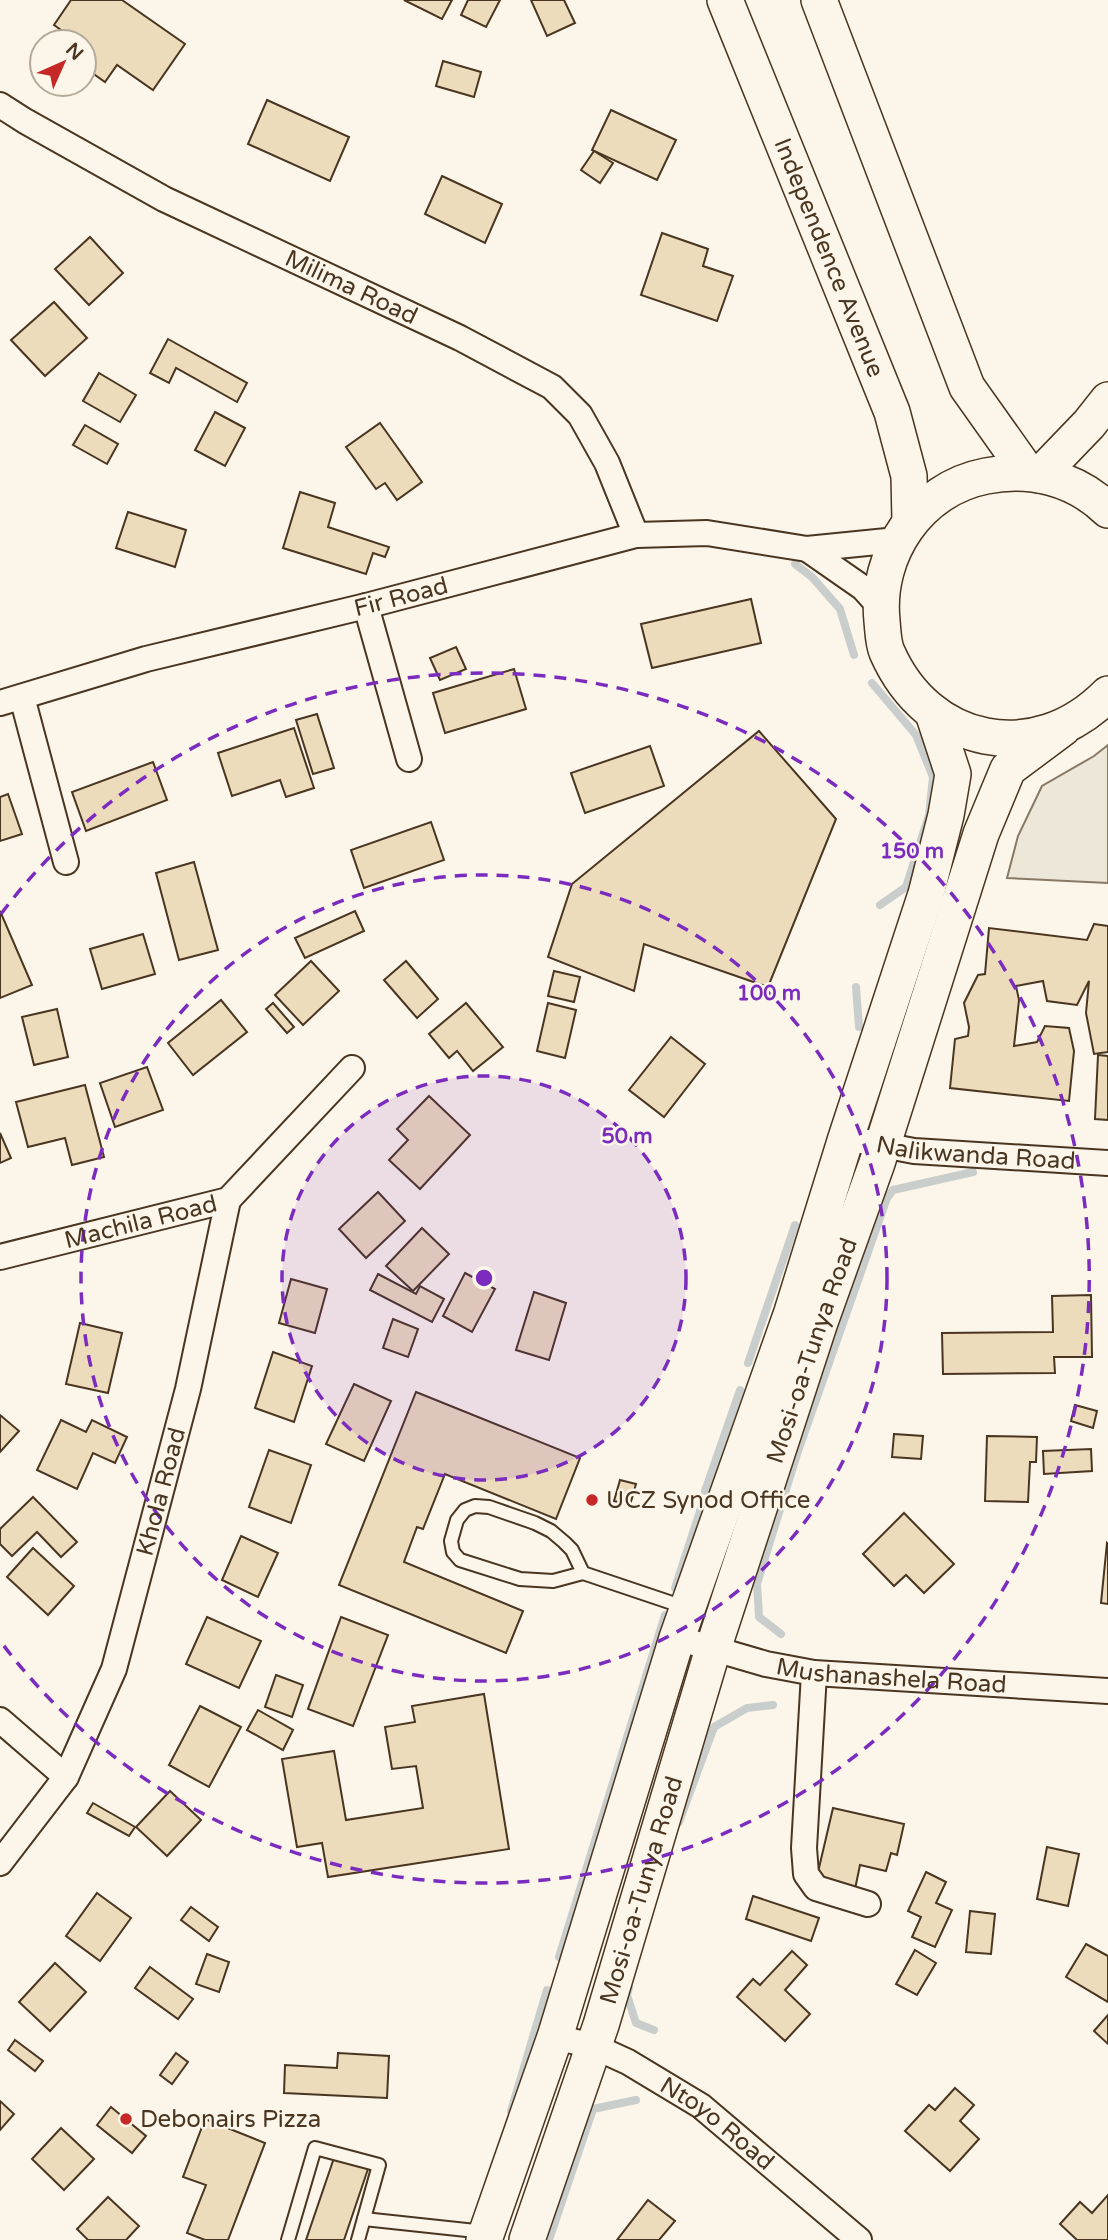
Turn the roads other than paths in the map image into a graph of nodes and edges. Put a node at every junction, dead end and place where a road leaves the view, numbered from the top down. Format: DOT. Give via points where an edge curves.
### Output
graph roads {
  1 [pos="725,0"];
  2 [pos="819,0"];
  3 [pos="0,105"];
  4 [pos="1108,400"];
  5 [pos="1034,474"];
  6 [pos="1108,510"];
  7 [pos="903,531"];
  8 [pos="636,535"];
  9 [pos="807,549"];
  10 [pos="366,606"];
  11 [pos="881,608"];
  12 [pos="1108,694"];
  13 [pos="11,700"];
  14 [pos="933,713"];
  15 [pos="1063,728"];
  16 [pos="409,759"];
  17 [pos="66,862"];
  18 [pos="352,1068"];
  19 [pos="846,1138"];
  20 [pos="882,1146"];
  21 [pos="1108,1163"];
  22 [pos="228,1200"];
  23 [pos="0,1257"];
  24 [pos="583,1573"];
  25 [pos="683,1623"];
  26 [pos="713,1649"];
  27 [pos="814,1673"];
  28 [pos="1108,1691"];
  29 [pos="0,1720"];
  30 [pos="66,1777"];
  31 [pos="0,1863"];
  32 [pos="868,1904"];
  33 [pos="555,2037"];
  34 [pos="593,2046"];
  35 [pos="364,2219"];
  36 [pos="486,2236"];
  37 [pos="288,2240"];
  38 [pos="358,2240"];
  39 [pos="527,2240"];
  40 [pos="859,2240"];
  1 -- 7 [label="main road, Independence Avenue" via="892,412 909,476"];
  2 -- 5 [label="main road" via="967,387"];
  3 -- 8 [label="street, Milima Road" via="164,199 460,338 552,387 580,415 607,463"];
  4 -- 5 [label="main road" via="1089,424"];
  5 -- 6 [label="main road" via="1083,490"];
  5 -- 7 [label="main road" via="1002,473 951,488 928,503"];
  7 -- 9 [label="street, Fir Road"];
  7 -- 11 [label="main road" via="884,573"];
  8 -- 9 [label="street, Fir Road" via="707,533"];
  8 -- 10 [label="street, Fir Road"];
  9 -- 11 [label="street, Fir Road" via="863,587"];
  10 -- 13 [label="street, Fir Road" via="146,659"];
  10 -- 16 [label="street"];
  11 -- 14 [label="main road" via="886,649 905,685"];
  12 -- 15 [label="main road, Mosi-oa-Tunya Road"];
  13 -- 17 [label="street"];
  14 -- 15 [label="main road" via="982,735 1036,736"];
  14 -- 19 [label="main road, Mosi-oa-Tunya Road" via="953,769 946,816 926,894"];
  15 -- 20 [label="main road, Mosi-oa-Tunya Road" via="1009,769 1001,785 981,834"];
  18 -- 22 [label="street, Machila Road"];
  19 -- 20 [label="street, Nalikwanda Road"];
  19 -- 25 [label="main road, Mosi-oa-Tunya Road" via="792,1312"];
  20 -- 21 [label="street, Nalikwanda Road"];
  20 -- 26 [label="main road, Mosi-oa-Tunya Road"];
  22 -- 23 [label="street, Machila Road"];
  22 -- 30 [label="street, Khola Road" via="188,1389 114,1669"];
  24 -- 24 [label="lane" via="553,1580 520,1579 460,1560 451,1541 457,1520 475,1506 535,1523 572,1550"];
  24 -- 25 [label="lane"];
  25 -- 26 [label="street, Mushanashela Road"];
  25 -- 33 [label="main road, Mosi-oa-Tunya Road"];
  26 -- 27 [label="street, Mushanashela Road"];
  26 -- 34 [label="main road, Mosi-oa-Tunya Road"];
  27 -- 28 [label="street, Mushanashela Road"];
  27 -- 32 [label="street" via="806,1874 816,1888"];
  29 -- 30 [label="street"];
  30 -- 31 [label="street, Khola Road"];
  33 -- 34 [label="street, Ntoyo Road"];
  33 -- 36 [label="main road, Mosi-oa-Tunya Road"];
  34 -- 39 [label="main road, Mosi-oa-Tunya Road"];
  34 -- 40 [label="street, Ntoyo Road" via="701,2106"];
  35 -- 36 [label="lane"];
  35 -- 37 [label="lane" via="379,2165 315,2148"];
  35 -- 38 [label="lane"];
}
